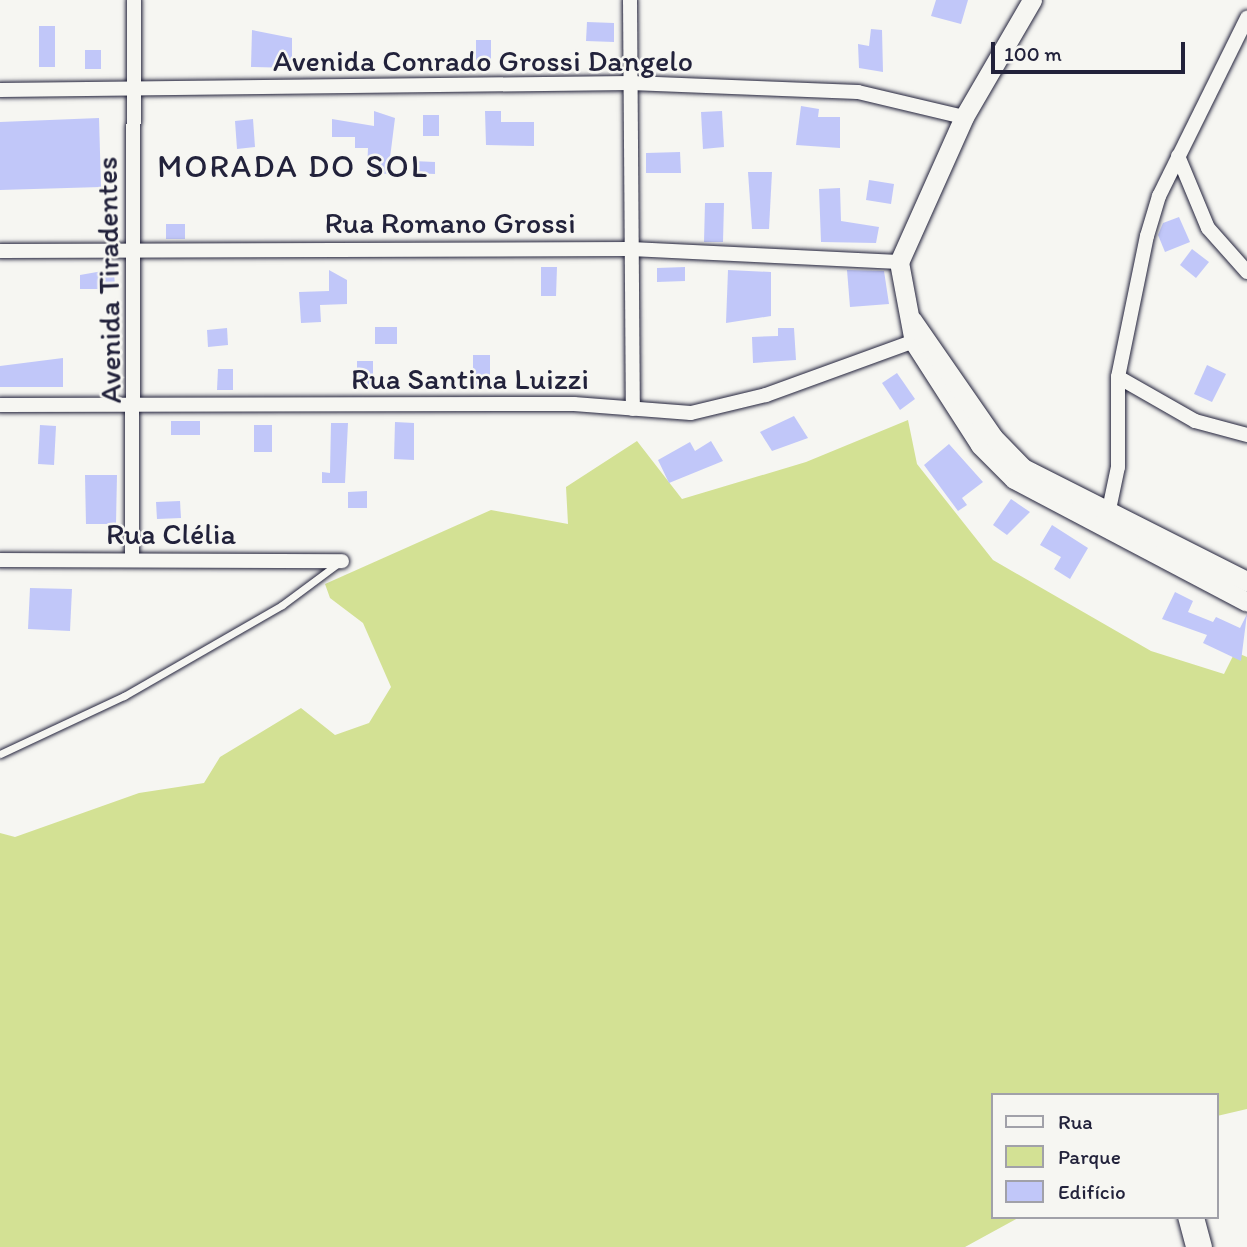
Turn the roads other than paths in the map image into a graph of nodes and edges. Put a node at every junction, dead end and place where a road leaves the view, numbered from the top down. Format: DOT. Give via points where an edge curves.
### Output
graph roads {
  1 [pos="134,0"];
  2 [pos="630,0"];
  3 [pos="1032,0"];
  4 [pos="1247,19"];
  5 [pos="631,83"];
  6 [pos="0,90"];
  7 [pos="133,91"];
  8 [pos="964,117"];
  9 [pos="1178,156"];
  10 [pos="631,249"];
  11 [pos="0,251"];
  12 [pos="135,251"];
  13 [pos="899,261"];
  14 [pos="1247,272"];
  15 [pos="920,339"];
  16 [pos="1118,377"];
  17 [pos="0,405"];
  18 [pos="137,405"];
  19 [pos="633,409"];
  20 [pos="1247,435"];
  21 [pos="1110,512"];
  22 [pos="1103,531"];
  23 [pos="0,560"];
  24 [pos="132,560"];
  25 [pos="342,561"];
  26 [pos="1247,581"];
  27 [pos="1247,602"];
  28 [pos="0,754"];
  29 [pos="1186,1219"];
  30 [pos="1198,1219"];
  31 [pos="1193,1247"];
  32 [pos="1205,1247"];
  1 -- 7 [label="street, Avenida Tiradentes"];
  2 -- 5 [label="street"];
  3 -- 8 [label="street"];
  4 -- 9 [label="street"];
  5 -- 7 [label="street, Avenida Conrado Grossi Dangelo"];
  5 -- 8 [label="street, Avenida Conrado Grossi Dangelo" via="858,92"];
  5 -- 10 [label="street"];
  6 -- 7 [label="street, Avenida Conrado Grossi Dangelo"];
  7 -- 12 [label="street, Avenida Tiradentes"];
  8 -- 13 [label="street"];
  9 -- 14 [label="street" via="1208,228"];
  9 -- 16 [label="street" via="1147,236"];
  10 -- 12 [label="street, Rua Romano Grossi"];
  10 -- 13 [label="street, Rua Romano Grossi"];
  10 -- 19 [label="street"];
  11 -- 12 [label="street, Rua Romano Grossi"];
  12 -- 18 [label="street, Avenida Tiradentes"];
  13 -- 15 [label="street"];
  15 -- 19 [label="street, Rua Santina Luizzi" via="720,409 657,415"];
  15 -- 21 [label="street" via="1007,454"];
  15 -- 22 [label="street" via="996,465"];
  16 -- 20 [label="street" via="1195,421"];
  16 -- 21 [label="street" via="1118,467"];
  17 -- 18 [label="street, Rua Santina Luizzi"];
  18 -- 19 [label="street, Rua Santina Luizzi"];
  18 -- 24 [label="street, Avenida Tiradentes"];
  21 -- 22 [label="street"];
  21 -- 26 [label="street"];
  22 -- 27 [label="street"];
  23 -- 24 [label="street, Rua Clélia"];
  24 -- 25 [label="street, Rua Clélia"];
  25 -- 28 [label="lane" via="282,605 124,696"];
  29 -- 31 [label="street"];
  30 -- 32 [label="street"];
}
